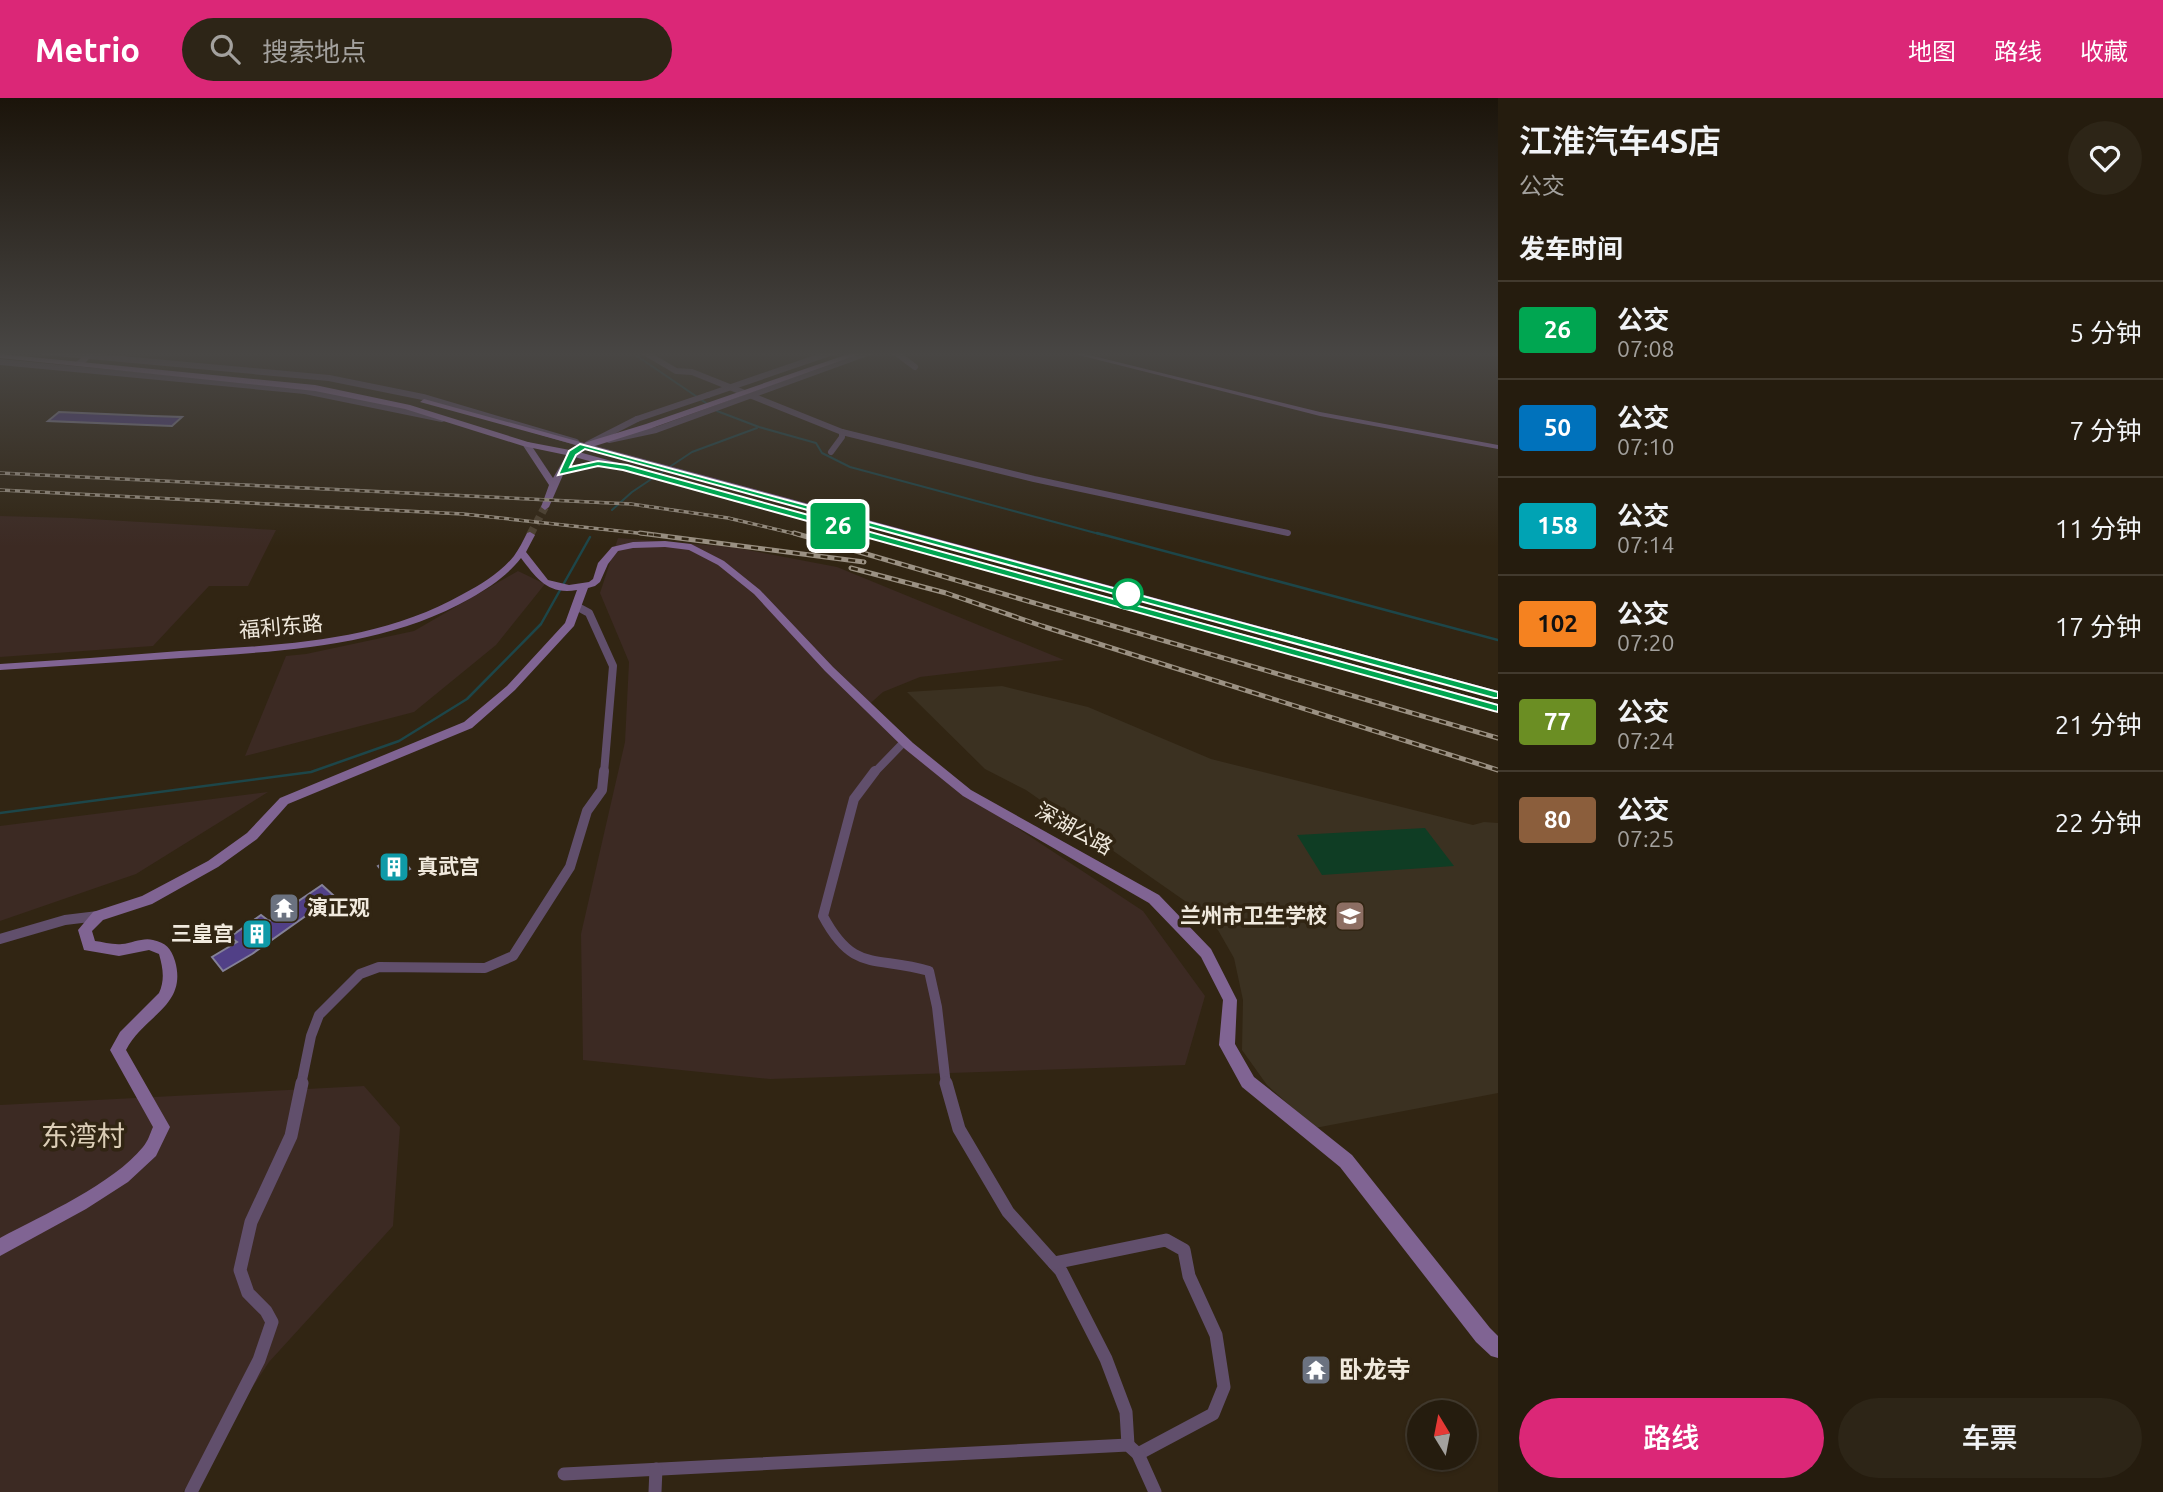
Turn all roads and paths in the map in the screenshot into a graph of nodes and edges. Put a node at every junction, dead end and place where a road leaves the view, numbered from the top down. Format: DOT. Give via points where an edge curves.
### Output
graph roads {
  1 [pos="442,417"];
  2 [pos="477,417"];
  3 [pos="666,417"];
  4 [pos="805,417"];
  5 [pos="1336,417"];
  6 [pos="842,432"];
  7 [pos="526,444"];
  8 [pos="583,446"];
  9 [pos="1498,447"];
  10 [pos="572,453"];
  11 [pos="831,453"];
  12 [pos="611,464"];
  13 [pos="562,473"];
  14 [pos="553,485"];
  15 [pos="545,507"];
  16 [pos="1289,533"];
  17 [pos="530,534"];
  18 [pos="522,553"];
  19 [pos="576,587"];
  20 [pos="576,606"];
  21 [pos="0,667"];
  22 [pos="1498,695"];
  23 [pos="1498,708"];
  24 [pos="904,741"];
  25 [pos="98,916"];
  26 [pos="0,939"];
  27 [pos="0,1247"];
  28 [pos="1054,1264"];
  29 [pos="1498,1349"];
  30 [pos="1133,1450"];
  31 [pos="656,1469"];
  32 [pos="564,1474"];
  33 [pos="191,1492"];
  34 [pos="656,1492"];
  35 [pos="1155,1492"];
  1 -- 7 [label="main road"];
  2 -- 8 [label="main road"];
  3 -- 8 [label="main road"];
  4 -- 6 [label="street"];
  5 -- 9 [label="main road"];
  6 -- 11 [label="street"];
  6 -- 16 [label="street" via="1034,479"];
  7 -- 10 [label="main road"];
  7 -- 14 [label="main road"];
  8 -- 10 [label="main road"];
  8 -- 22 [label="main road"];
  10 -- 12 [label="main road"];
  10 -- 13 [label="main road"];
  12 -- 13 [label="main road" via="584,465"];
  12 -- 23 [label="main road"];
  13 -- 14 [label="main road"];
  14 -- 15 [label="main road"];
  17 -- 18 [label="main road, 福利东路"];
  18 -- 19 [label="main road" via="545,582"];
  18 -- 21 [label="main road, 福利东路" via="496,579 465,599 426,618 351,639"];
  19 -- 20 [label="main road"];
  19 -- 24 [label="main road, 深湖公路" via="597,580 615,549 665,544 691,547 721,563 757,592"];
  20 -- 25 [label="main road" via="562,633 511,688 468,725 284,800 251,836 213,863 147,900"];
  20 -- 33 [label="street" via="589,612 613,666 602,790 587,811 569,867 513,957 485,968 379,967 360,974 318,1015 291,1136 251,1222 240,1270 248,1293 272,1322 260,1360"];
  24 -- 28 [label="street" via="854,799 822,916 830,933 864,961 909,964 929,971 947,1090 960,1129 1008,1212"];
  24 -- 29 [label="main road, 深湖公路" via="967,793 1154,899 1206,953 1230,1000 1227,1045 1248,1082 1346,1161"];
  25 -- 26 [label="street" via="65,920"];
  25 -- 27 [label="main road" via="85,930 89,946 119,950 150,944 165,951 172,968 168,994 123,1037 118,1050 162,1127 149,1152 126,1173"];
  28 -- 30 [label="street" via="1106,1359 1126,1412"];
  28 -- 30 [label="street" via="1166,1240 1184,1250 1189,1276 1216,1335 1224,1387 1213,1414"];
  30 -- 31 [label="street"];
  30 -- 35 [label="street"];
  31 -- 32 [label="street"];
  31 -- 34 [label="street"];
}
